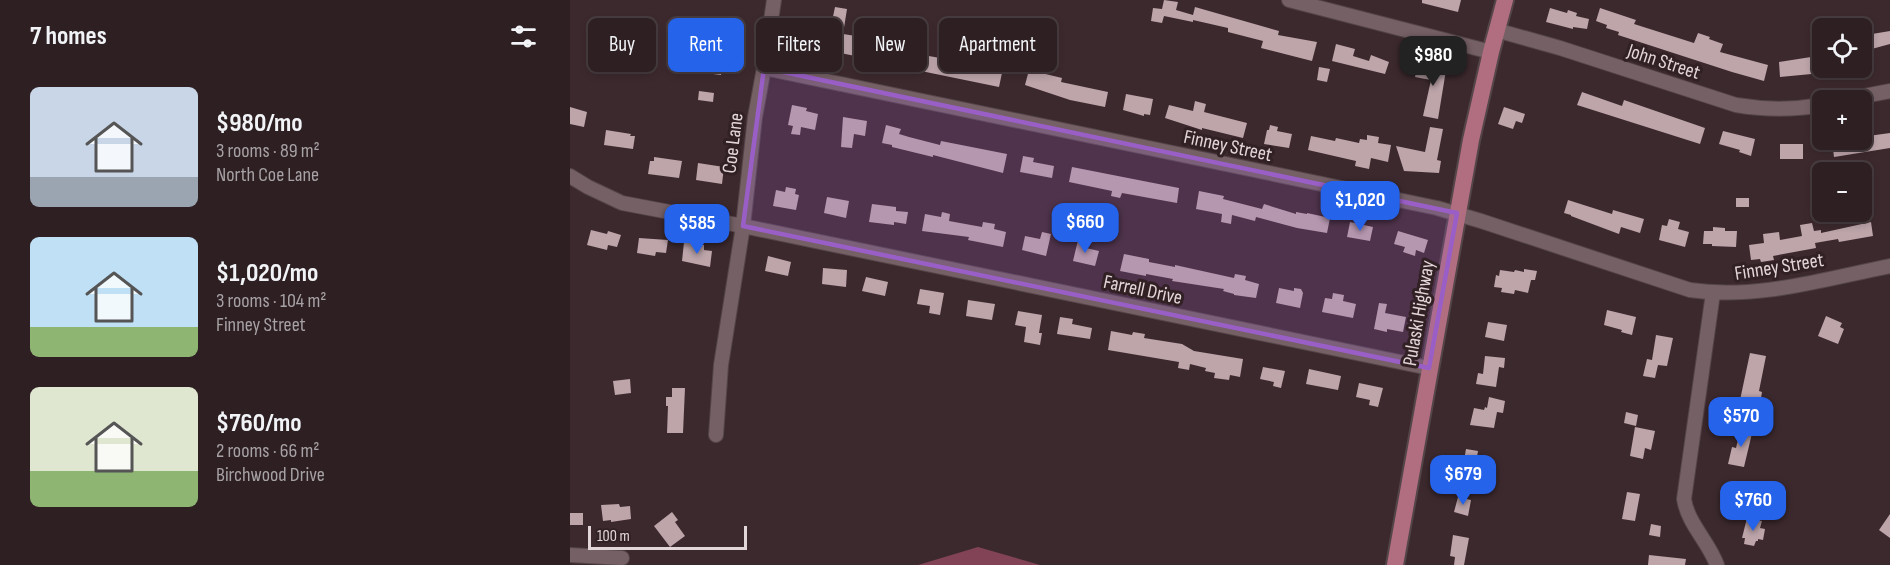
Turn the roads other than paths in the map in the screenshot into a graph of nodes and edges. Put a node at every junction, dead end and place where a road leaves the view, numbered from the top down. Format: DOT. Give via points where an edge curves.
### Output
graph roads {
  1 [pos="774,0"];
  2 [pos="1289,0"];
  3 [pos="1505,0"];
  4 [pos="772,18"];
  5 [pos="1496,30"];
  6 [pos="1491,52"];
  7 [pos="764,72"];
  8 [pos="784,72"];
  9 [pos="1890,91"];
  10 [pos="1872,94"];
  11 [pos="1812,106"];
  12 [pos="570,176"];
  13 [pos="1457,213"];
  14 [pos="742,226"];
  15 [pos="1890,266"];
  16 [pos="1713,293"];
  17 [pos="1429,368"];
  18 [pos="716,435"];
  19 [pos="570,555"];
  20 [pos="622,558"];
  21 [pos="1395,565"];
  22 [pos="1717,565"];
  1 -- 4 [label="street, Coe Lane"];
  2 -- 6 [label="street"];
  3 -- 5 [label="main road, Pulaski Highway"];
  5 -- 6 [label="main road, Pulaski Highway"];
  5 -- 11 [label="street, John Street" via="1736,105 1782,110"];
  6 -- 13 [label="main road, Pulaski Highway"];
  7 -- 14 [label="street, Coe Lane" via="754,117"];
  8 -- 13 [label="street, Finney Street"];
  9 -- 10 [label="street"];
  12 -- 14 [label="street, Farrell Drive" via="622,203"];
  13 -- 16 [label="street, Finney Street" via="1690,290"];
  13 -- 17 [label="main road, Pulaski Highway"];
  14 -- 17 [label="street, Farrell Drive"];
  14 -- 18 [label="street, Coe Lane" via="721,365"];
  15 -- 16 [label="street, Finney Street" via="1762,292"];
  16 -- 22 [label="street" via="1684,499 1689,518"];
  17 -- 21 [label="main road, Pulaski Highway"];
  19 -- 20 [label="street"];
}
